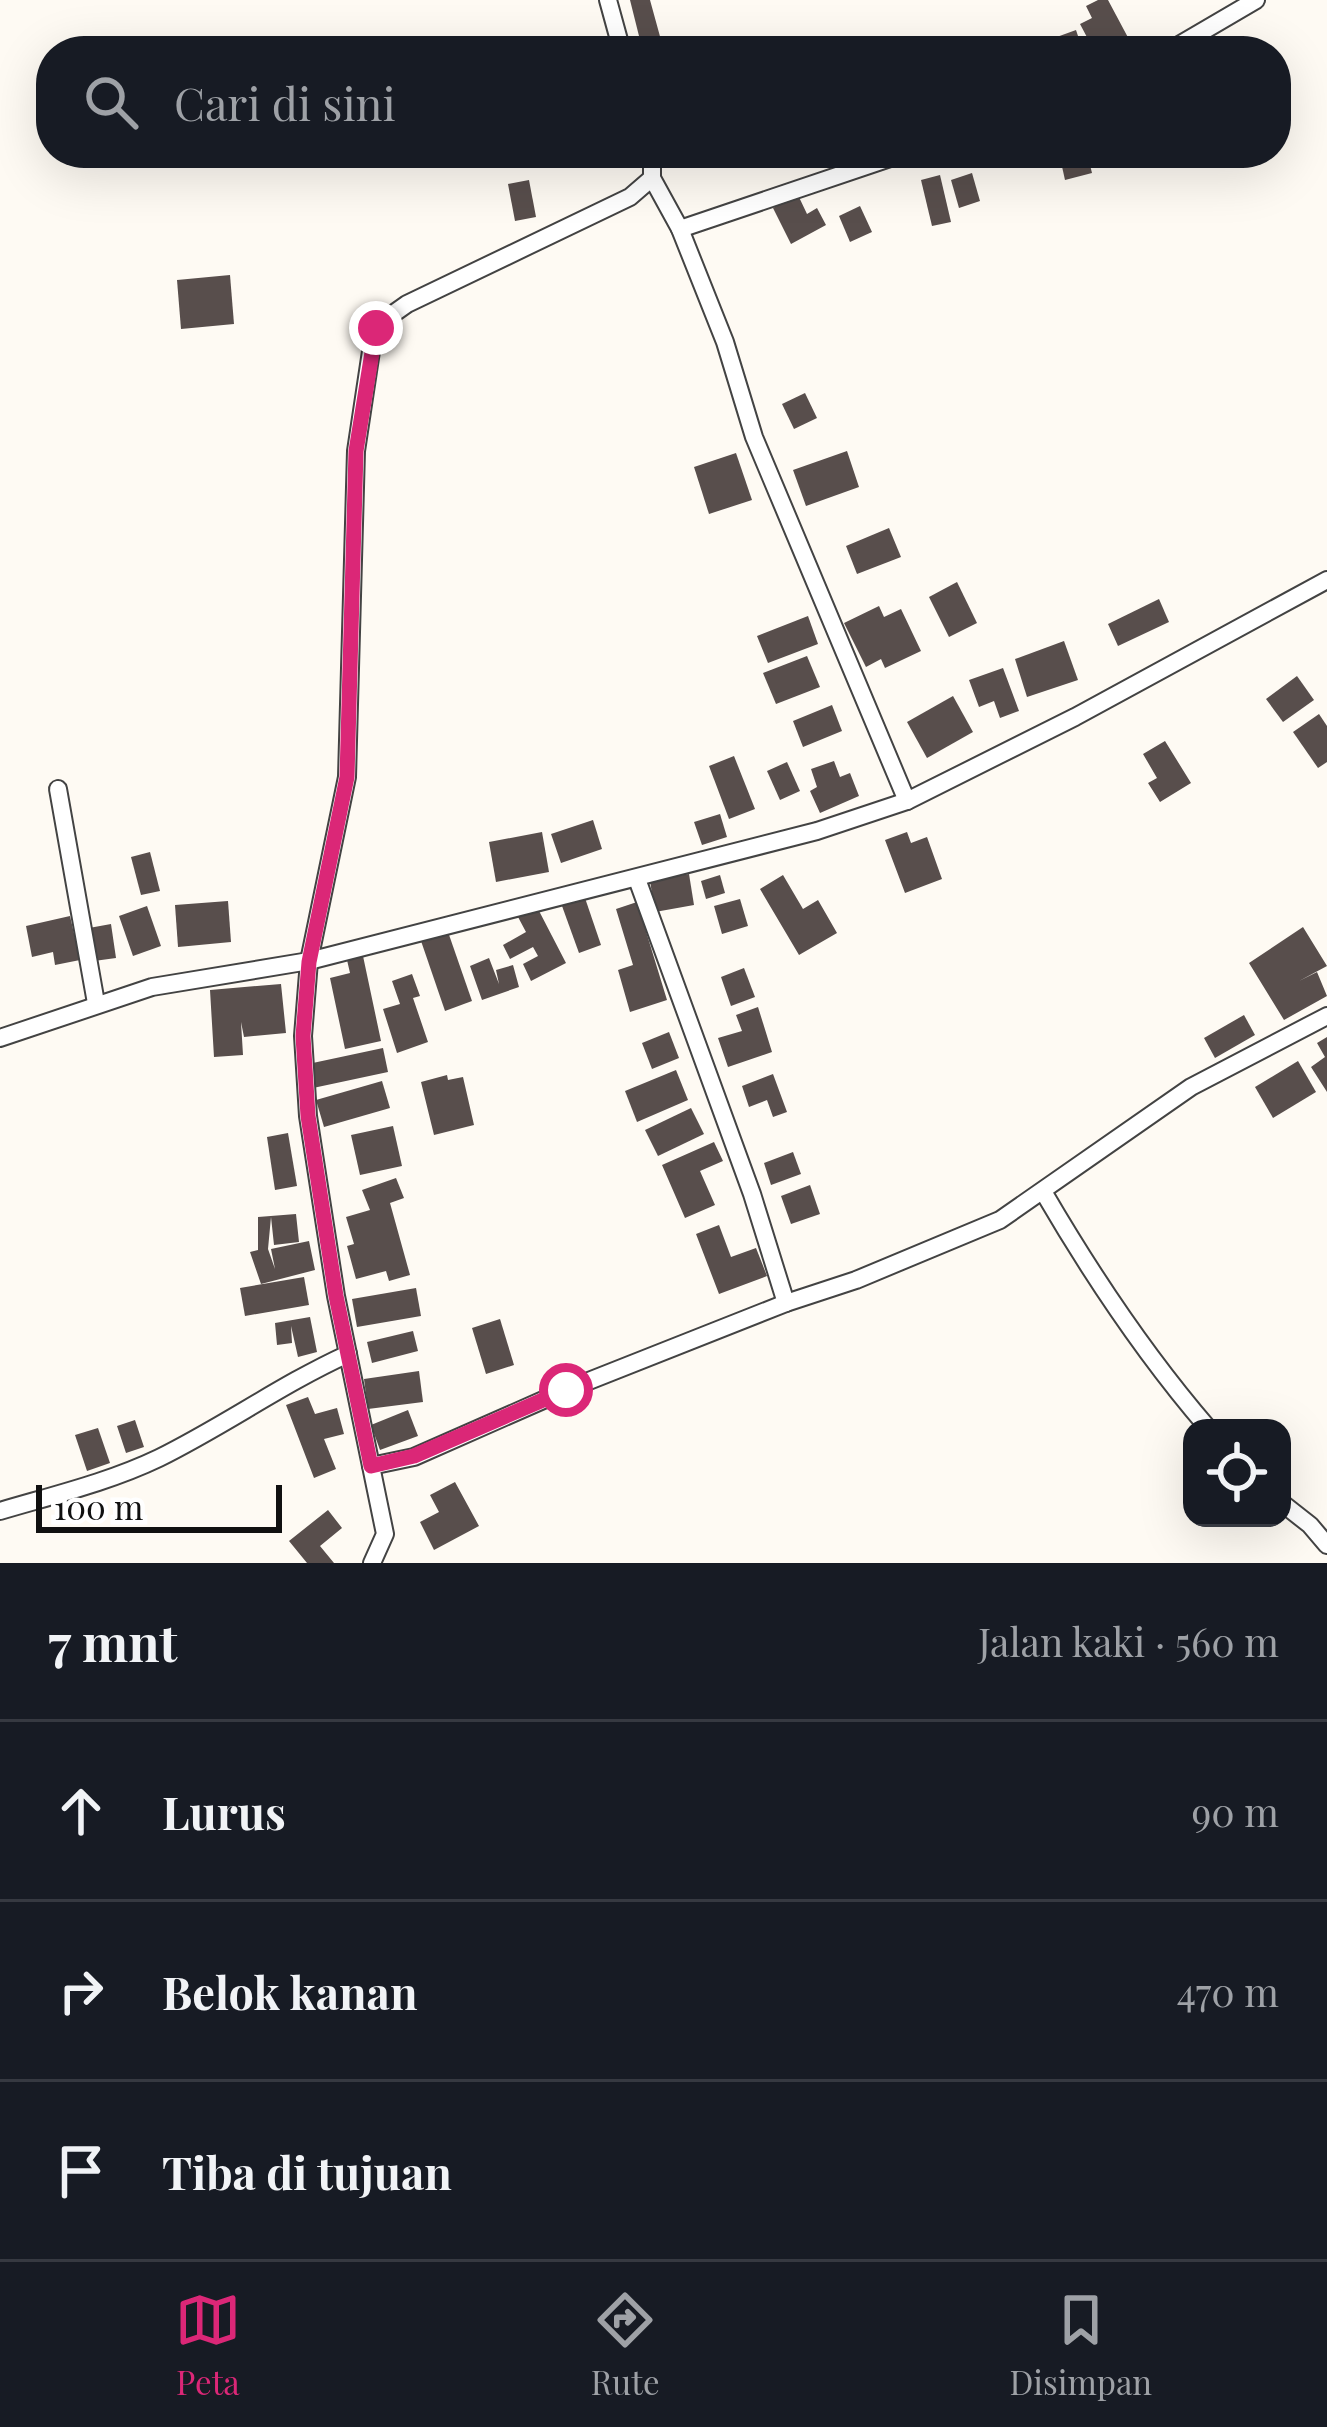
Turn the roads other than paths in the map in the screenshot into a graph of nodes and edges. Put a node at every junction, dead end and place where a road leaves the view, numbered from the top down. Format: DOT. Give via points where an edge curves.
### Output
graph roads {
  1 [pos="608,0"];
  2 [pos="1256,0"];
  3 [pos="618,36"];
  4 [pos="1195,36"];
  5 [pos="652,168"];
  6 [pos="861,168"];
  7 [pos="652,178"];
  8 [pos="680,229"];
  9 [pos="1324,591"];
  10 [pos="58,789"];
  11 [pos="907,801"];
  12 [pos="638,879"];
  13 [pos="309,962"];
  14 [pos="96,1003"];
  15 [pos="1327,1016"];
  16 [pos="0,1038"];
  17 [pos="1044,1193"];
  18 [pos="786,1303"];
  19 [pos="348,1354"];
  20 [pos="1200,1419"];
  21 [pos="371,1466"];
  22 [pos="0,1510"];
  23 [pos="1291,1510"];
  24 [pos="1327,1545"];
  25 [pos="371,1563"];
  1 -- 3 [label="street"];
  2 -- 4 [label="street"];
  5 -- 7 [label="street"];
  6 -- 8 [label="street"];
  7 -- 8 [label="street"];
  7 -- 13 [label="street" via="630,197 406,304 376,328 356,451 347,777"];
  8 -- 11 [label="street" via="754,437"];
  9 -- 11 [label="street"];
  10 -- 14 [label="street"];
  11 -- 12 [label="street"];
  12 -- 13 [label="street"];
  12 -- 18 [label="street"];
  13 -- 14 [label="street"];
  13 -- 19 [label="street" via="308,1116"];
  14 -- 16 [label="street"];
  15 -- 17 [label="street" via="1191,1087"];
  17 -- 18 [label="street" via="960,1238"];
  17 -- 20 [label="street" via="1090,1273"];
  18 -- 21 [label="street" via="414,1456"];
  19 -- 21 [label="street"];
  19 -- 22 [label="street" via="118,1476"];
  21 -- 25 [label="street" via="385,1534"];
  23 -- 24 [label="street"];
}
